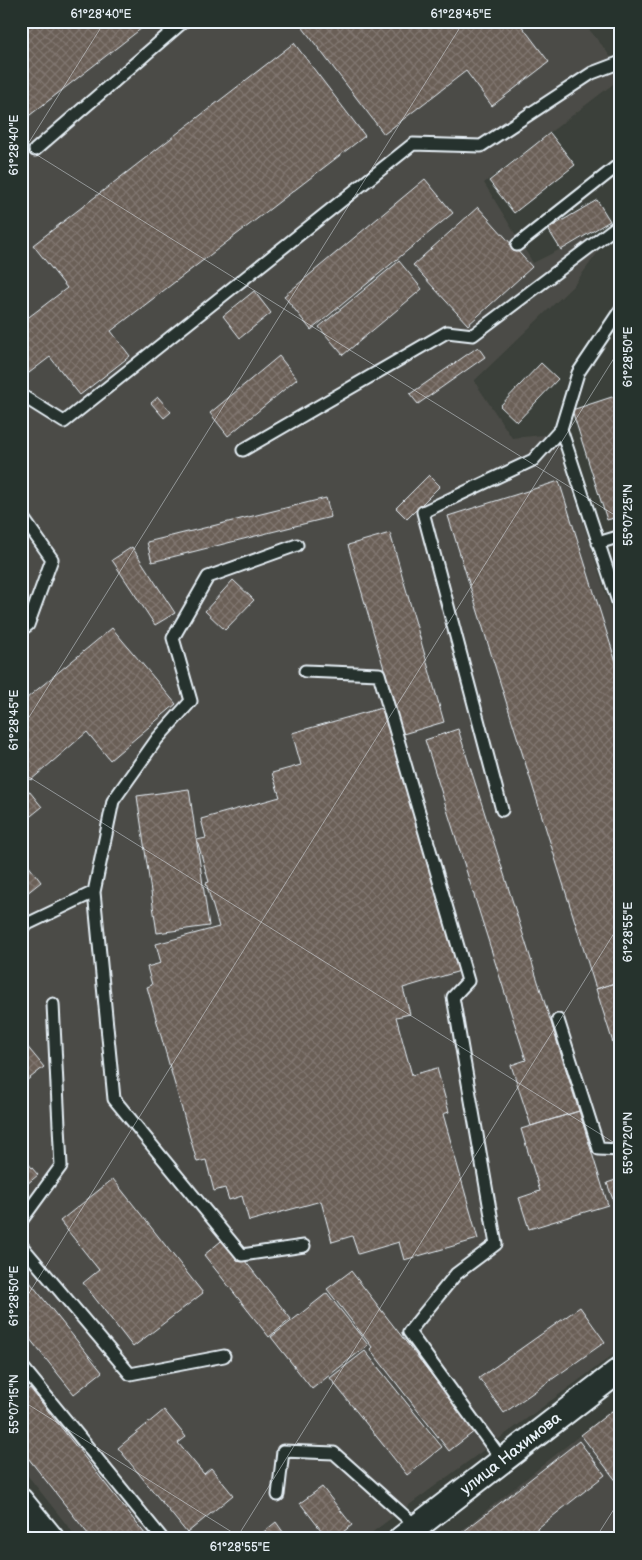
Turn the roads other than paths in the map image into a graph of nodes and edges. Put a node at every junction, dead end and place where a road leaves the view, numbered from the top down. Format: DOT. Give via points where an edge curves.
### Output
graph roads {
  1 [pos="184,21"];
  2 [pos="621,62"];
  3 [pos="35,150"];
  4 [pos="621,164"];
  5 [pos="621,219"];
  6 [pos="620,224"];
  7 [pos="621,238"];
  8 [pos="517,245"];
  9 [pos="621,309"];
  10 [pos="21,395"];
  11 [pos="561,429"];
  12 [pos="243,450"];
  13 [pos="21,515"];
  14 [pos="621,536"];
  15 [pos="598,543"];
  16 [pos="297,544"];
  17 [pos="621,611"];
  18 [pos="21,630"];
  19 [pos="305,671"];
  20 [pos="502,810"];
  21 [pos="94,892"];
  22 [pos="21,927"];
  23 [pos="52,1004"];
  24 [pos="558,1020"];
  25 [pos="621,1150"];
  26 [pos="21,1221"];
  27 [pos="21,1245"];
  28 [pos="304,1246"];
  29 [pos="224,1356"];
  30 [pos="21,1365"];
  31 [pos="621,1369"];
  32 [pos="503,1461"];
  33 [pos="278,1495"];
  34 [pos="21,1501"];
  35 [pos="409,1533"];
  36 [pos="160,1537"];
  37 [pos="52,1539"];
  1 -- 3 [label="lane"];
  2 -- 10 [label="lane" via="592,73 481,146 413,144 64,422"];
  4 -- 8 [label="lane"];
  5 -- 6 [label="lane"];
  6 -- 7 [label="lane"];
  6 -- 12 [label="lane" via="473,335 447,332"];
  9 -- 11 [label="lane" via="578,373"];
  11 -- 15 [label="lane"];
  11 -- 20 [label="lane" via="533,460 423,512"];
  13 -- 18 [label="lane" via="52,559 28,625"];
  14 -- 15 [label="lane"];
  15 -- 17 [label="lane"];
  16 -- 21 [label="lane" via="208,577 173,638 191,701 157,739 113,801"];
  19 -- 32 [label="lane" via="379,674 468,981 453,997 496,1244 456,1274 409,1332"];
  21 -- 22 [label="lane"];
  21 -- 28 [label="lane" via="114,1099 242,1255"];
  23 -- 26 [label="lane" via="61,1166"];
  24 -- 25 [label="lane" via="600,1149"];
  27 -- 29 [label="lane" via="130,1374"];
  30 -- 36 [label="lane"];
  31 -- 32 [label="street, улица Нахимова"];
  32 -- 35 [label="street, улица Нахимова"];
  33 -- 35 [label="lane" via="283,1451 334,1454"];
  34 -- 37 [label="street"];
}
